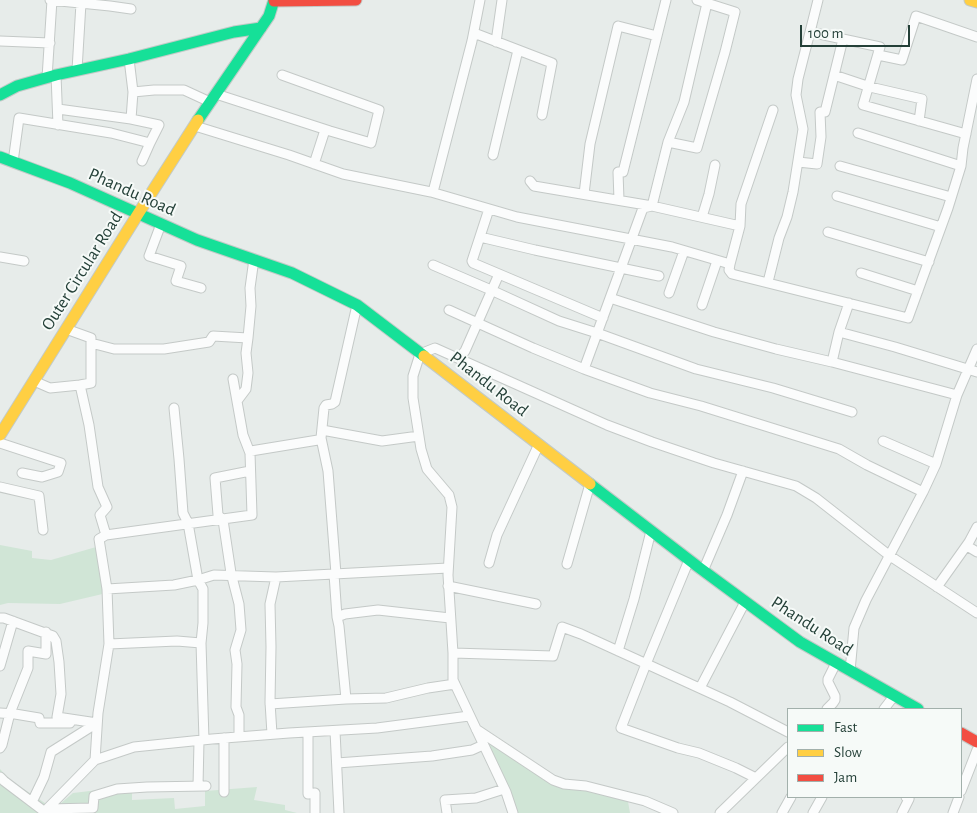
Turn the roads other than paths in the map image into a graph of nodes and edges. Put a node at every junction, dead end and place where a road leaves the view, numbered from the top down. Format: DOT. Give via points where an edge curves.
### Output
graph roads {
  1 [pos="51,0"];
  2 [pos="273,0"];
  3 [pos="356,0"];
  4 [pos="480,0"];
  5 [pos="502,0"];
  6 [pos="666,0"];
  7 [pos="697,0"];
  8 [pos="818,0"];
  9 [pos="970,0"];
  10 [pos="977,2"];
  11 [pos="81,3"];
  12 [pos="708,3"];
  13 [pos="132,9"];
  14 [pos="261,28"];
  15 [pos="810,32"];
  16 [pos="474,33"];
  17 [pos="657,36"];
  18 [pos="977,37"];
  19 [pos="843,39"];
  20 [pos="0,41"];
  21 [pos="496,42"];
  22 [pos="50,43"];
  23 [pos="518,50"];
  24 [pos="878,55"];
  25 [pos="128,59"];
  26 [pos="77,70"];
  27 [pos="282,75"];
  28 [pos="834,75"];
  29 [pos="51,76"];
  30 [pos="977,79"];
  31 [pos="868,87"];
  32 [pos="133,92"];
  33 [pos="0,94"];
  34 [pos="213,98"];
  35 [pos="58,109"];
  36 [pos="773,110"];
  37 [pos="542,115"];
  38 [pos="131,119"];
  39 [pos="919,120"];
  40 [pos="58,125"];
  41 [pos="195,126"];
  42 [pos="325,130"];
  43 [pos="858,133"];
  44 [pos="966,134"];
  45 [pos="668,142"];
  46 [pos="150,143"];
  47 [pos="493,155"];
  48 [pos="0,157"];
  49 [pos="142,160"];
  50 [pos="13,162"];
  51 [pos="798,162"];
  52 [pos="314,164"];
  53 [pos="715,165"];
  54 [pos="840,166"];
  55 [pos="961,166"];
  56 [pos="530,181"];
  57 [pos="433,192"];
  58 [pos="584,194"];
  59 [pos="837,196"];
  60 [pos="951,197"];
  61 [pos="619,200"];
  62 [pos="652,206"];
  63 [pos="489,209"];
  64 [pos="138,214"];
  65 [pos="702,217"];
  66 [pos="162,224"];
  67 [pos="740,226"];
  68 [pos="941,227"];
  69 [pos="828,232"];
  70 [pos="480,237"];
  71 [pos="631,239"];
  72 [pos="684,251"];
  73 [pos="0,257"];
  74 [pos="254,259"];
  75 [pos="24,261"];
  76 [pos="717,261"];
  77 [pos="929,262"];
  78 [pos="730,264"];
  79 [pos="433,265"];
  80 [pos="621,268"];
  81 [pos="861,273"];
  82 [pos="499,274"];
  83 [pos="659,276"];
  84 [pos="768,282"];
  85 [pos="201,288"];
  86 [pos="491,290"];
  87 [pos="918,291"];
  88 [pos="669,293"];
  89 [pos="610,298"];
  90 [pos="849,303"];
  91 [pos="357,305"];
  92 [pos="702,305"];
  93 [pos="449,310"];
  94 [pos="603,318"];
  95 [pos="477,323"];
  96 [pos="66,329"];
  97 [pos="839,332"];
  98 [pos="597,333"];
  99 [pos="248,338"];
  100 [pos="91,343"];
  101 [pos="977,349"];
  102 [pos="420,354"];
  103 [pos="460,358"];
  104 [pos="832,362"];
  105 [pos="584,369"];
  106 [pos="972,371"];
  107 [pos="233,379"];
  108 [pos="34,380"];
  109 [pos="80,385"];
  110 [pos="957,394"];
  111 [pos="237,401"];
  112 [pos="174,408"];
  113 [pos="852,412"];
  114 [pos="321,434"];
  115 [pos="0,435"];
  116 [pos="418,436"];
  117 [pos="883,441"];
  118 [pos="0,443"];
  119 [pos="538,444"];
  120 [pos="250,453"];
  121 [pos="936,464"];
  122 [pos="250,471"];
  123 [pos="743,471"];
  124 [pos="22,473"];
  125 [pos="590,484"];
  126 [pos="0,487"];
  127 [pos="923,492"];
  128 [pos="223,520"];
  129 [pos="188,523"];
  130 [pos="977,527"];
  131 [pos="43,530"];
  132 [pos="651,531"];
  133 [pos="106,535"];
  134 [pos="967,546"];
  135 [pos="977,552"];
  136 [pos="890,556"];
  137 [pos="690,560"];
  138 [pos="488,563"];
  139 [pos="567,564"];
  140 [pos="448,568"];
  141 [pos="703,571"];
  142 [pos="335,574"];
  143 [pos="231,575"];
  144 [pos="276,577"];
  145 [pos="198,580"];
  146 [pos="448,586"];
  147 [pos="937,587"];
  148 [pos="107,589"];
  149 [pos="745,602"];
  150 [pos="536,604"];
  151 [pos="977,613"];
  152 [pos="337,617"];
  153 [pos="0,618"];
  154 [pos="450,618"];
  155 [pos="13,621"];
  156 [pos="46,632"];
  157 [pos="202,643"];
  158 [pos="109,644"];
  159 [pos="618,651"];
  160 [pos="453,653"];
  161 [pos="836,663"];
  162 [pos="646,664"];
  163 [pos="0,666"];
  164 [pos="850,671"];
  165 [pos="455,684"];
  166 [pos="700,688"];
  167 [pos="894,696"];
  168 [pos="346,699"];
  169 [pos="270,704"];
  170 [pos="828,708"];
  171 [pos="885,708"];
  172 [pos="913,708"];
  173 [pos="0,712"];
  174 [pos="10,713"];
  175 [pos="469,716"];
  176 [pos="98,723"];
  177 [pos="476,729"];
  178 [pos="335,730"];
  179 [pos="787,731"];
  180 [pos="308,732"];
  181 [pos="272,734"];
  182 [pos="962,734"];
  183 [pos="239,737"];
  184 [pos="224,738"];
  185 [pos="202,740"];
  186 [pos="977,742"];
  187 [pos="483,745"];
  188 [pos="0,748"];
  189 [pos="787,748"];
  190 [pos="977,750"];
  191 [pos="95,760"];
  192 [pos="337,762"];
  193 [pos="0,777"];
  194 [pos="756,778"];
  195 [pos="962,788"];
  196 [pos="504,789"];
  197 [pos="224,792"];
  198 [pos="790,798"];
  199 [pos="821,798"];
  200 [pos="908,798"];
  201 [pos="959,798"];
  202 [pos="32,802"];
  203 [pos="46,812"];
  204 [pos="315,813"];
  205 [pos="339,813"];
  206 [pos="447,813"];
  207 [pos="512,813"];
  208 [pos="674,813"];
  209 [pos="720,813"];
  210 [pos="782,813"];
  211 [pos="813,813"];
  212 [pos="902,813"];
  213 [pos="953,813"];
  1 -- 11 [label="street"];
  1 -- 22 [label="street"];
  2 -- 3 [label="main road"];
  2 -- 14 [label="main road, Outer Circular Road"];
  4 -- 16 [label="street"];
  5 -- 21 [label="street"];
  6 -- 17 [label="street"];
  7 -- 12 [label="street"];
  8 -- 15 [label="street"];
  9 -- 10 [label="main road"];
  11 -- 13 [label="street"];
  11 -- 26 [label="street"];
  12 -- 45 [label="street" via="684,102"];
  12 -- 45 [label="street" via="735,12 725,52 697,148"];
  14 -- 25 [label="main road"];
  14 -- 34 [label="main road, Outer Circular Road"];
  15 -- 19 [label="street"];
  15 -- 51 [label="street" via="796,95 803,129"];
  16 -- 21 [label="street"];
  16 -- 57 [label="street"];
  17 -- 58 [label="street" via="618,26 590,144"];
  17 -- 61 [label="street" via="623,172 618,172"];
  18 -- 24 [label="street" via="916,16 902,60"];
  19 -- 24 [label="street" via="880,47"];
  19 -- 28 [label="street"];
  20 -- 22 [label="street"];
  21 -- 23 [label="street"];
  22 -- 29 [label="street"];
  23 -- 37 [label="street" via="552,63"];
  23 -- 47 [label="street"];
  24 -- 31 [label="street"];
  25 -- 26 [label="main road"];
  25 -- 32 [label="street"];
  26 -- 29 [label="main road"];
  27 -- 42 [label="street" via="379,110 371,143"];
  28 -- 31 [label="street"];
  28 -- 51 [label="street" via="825,112 820,112 818,164"];
  29 -- 33 [label="main road"];
  29 -- 35 [label="street"];
  30 -- 44 [label="street"];
  31 -- 39 [label="street" via="922,99"];
  31 -- 39 [label="street" via="863,105"];
  32 -- 34 [label="street" via="184,90"];
  32 -- 38 [label="street"];
  34 -- 41 [label="main road, Outer Circular Road"];
  34 -- 42 [label="street"];
  35 -- 38 [label="street"];
  35 -- 40 [label="street"];
  36 -- 67 [label="street" via="741,204"];
  38 -- 46 [label="street" via="159,125"];
  39 -- 44 [label="street"];
  40 -- 46 [label="street"];
  40 -- 50 [label="street" via="19,118"];
  41 -- 52 [label="street"];
  41 -- 64 [label="main road, Outer Circular Road"];
  42 -- 52 [label="street"];
  43 -- 55 [label="street"];
  44 -- 55 [label="street"];
  45 -- 62 [label="street"];
  46 -- 49 [label="street"];
  48 -- 50 [label="main road, Phandu Road"];
  50 -- 64 [label="main road, Phandu Road"];
  51 -- 84 [label="street"];
  52 -- 57 [label="street" via="343,174"];
  53 -- 65 [label="street"];
  54 -- 60 [label="street"];
  55 -- 60 [label="street"];
  56 -- 58 [label="street" via="534,186"];
  57 -- 63 [label="street"];
  58 -- 61 [label="street"];
  59 -- 68 [label="street"];
  60 -- 68 [label="street"];
  61 -- 62 [label="street"];
  62 -- 65 [label="street"];
  62 -- 71 [label="street" via="643,208"];
  63 -- 70 [label="street"];
  63 -- 71 [label="street"];
  64 -- 66 [label="main road, Phandu Road"];
  64 -- 96 [label="main road, Outer Circular Road"];
  65 -- 67 [label="street"];
  66 -- 74 [label="main road, Phandu Road" via="197,240"];
  66 -- 85 [label="street" via="149,256 181,266 176,281"];
  67 -- 78 [label="street"];
  68 -- 77 [label="street"];
  69 -- 77 [label="street"];
  70 -- 80 [label="street"];
  70 -- 82 [label="street" via="473,263"];
  71 -- 72 [label="street"];
  71 -- 80 [label="street"];
  72 -- 76 [label="street"];
  72 -- 88 [label="street"];
  73 -- 75 [label="street"];
  74 -- 91 [label="main road, Phandu Road" via="292,273"];
  74 -- 99 [label="street"];
  76 -- 78 [label="street"];
  76 -- 92 [label="street"];
  77 -- 87 [label="street"];
  78 -- 84 [label="street" via="732,274"];
  79 -- 86 [label="street"];
  80 -- 83 [label="street"];
  80 -- 89 [label="street"];
  81 -- 87 [label="street"];
  82 -- 86 [label="street"];
  82 -- 94 [label="street"];
  84 -- 90 [label="street"];
  86 -- 95 [label="street"];
  86 -- 98 [label="street" via="559,321"];
  87 -- 90 [label="street" via="908,318"];
  89 -- 94 [label="street"];
  89 -- 104 [label="street" via="714,332"];
  90 -- 97 [label="street"];
  91 -- 102 [label="main road, Phandu Road"];
  91 -- 114 [label="street" via="335,402 324,408"];
  93 -- 95 [label="street"];
  94 -- 98 [label="street"];
  95 -- 103 [label="street"];
  95 -- 105 [label="street"];
  96 -- 100 [label="street" via="91,338"];
  96 -- 108 [label="main road, Outer Circular Road"];
  97 -- 104 [label="street"];
  97 -- 106 [label="street"];
  98 -- 105 [label="street"];
  98 -- 113 [label="street" via="696,369"];
  99 -- 100 [label="street" via="213,336 209,342 164,350 114,349"];
  99 -- 111 [label="street" via="246,389"];
  100 -- 109 [label="street" via="91,383"];
  101 -- 106 [label="street"];
  102 -- 103 [label="street" via="435,348"];
  102 -- 116 [label="street" via="413,376"];
  102 -- 119 [label="main road, Phandu Road"];
  103 -- 123 [label="street" via="607,425"];
  104 -- 110 [label="street"];
  105 -- 127 [label="street" via="650,393 839,449"];
  106 -- 110 [label="street"];
  107 -- 111 [label="street"];
  108 -- 109 [label="street" via="50,388"];
  108 -- 115 [label="main road, Outer Circular Road"];
  109 -- 133 [label="street" via="98,487 107,507 100,515"];
  110 -- 121 [label="street"];
  111 -- 120 [label="street"];
  112 -- 129 [label="street" via="183,513"];
  114 -- 116 [label="street" via="382,441"];
  114 -- 120 [label="street" via="318,440"];
  114 -- 142 [label="street" via="328,471"];
  116 -- 140 [label="street" via="427,469 448,495 452,507"];
  117 -- 121 [label="street"];
  118 -- 124 [label="street" via="61,462 58,472 42,476"];
  119 -- 125 [label="main road, Phandu Road"];
  119 -- 138 [label="street" via="497,535"];
  120 -- 122 [label="street"];
  121 -- 127 [label="street"];
  122 -- 128 [label="street" via="252,515"];
  122 -- 128 [label="street" via="215,478 218,515"];
  123 -- 136 [label="street" via="796,486"];
  123 -- 141 [label="street"];
  125 -- 132 [label="main road, Phandu Road"];
  125 -- 139 [label="street"];
  126 -- 131 [label="street" via="39,496"];
  127 -- 136 [label="street"];
  128 -- 129 [label="street"];
  128 -- 143 [label="street"];
  129 -- 133 [label="street"];
  129 -- 145 [label="street"];
  130 -- 134 [label="street"];
  132 -- 137 [label="main road, Phandu Road"];
  132 -- 159 [label="street"];
  133 -- 148 [label="street" via="99,539"];
  134 -- 135 [label="street"];
  134 -- 147 [label="street"];
  136 -- 147 [label="street"];
  136 -- 164 [label="street" via="854,628"];
  137 -- 141 [label="main road, Phandu Road"];
  137 -- 162 [label="street"];
  140 -- 142 [label="street"];
  140 -- 146 [label="street"];
  141 -- 149 [label="main road, Phandu Road"];
  142 -- 144 [label="street"];
  142 -- 152 [label="street"];
  143 -- 144 [label="street"];
  143 -- 145 [label="street" via="214,575"];
  143 -- 183 [label="street" via="239,604 241,630 235,650"];
  144 -- 169 [label="street" via="270,604"];
  145 -- 148 [label="street" via="174,585"];
  145 -- 157 [label="street" via="203,589"];
  146 -- 150 [label="street"];
  146 -- 154 [label="street"];
  147 -- 151 [label="street"];
  148 -- 158 [label="street"];
  149 -- 161 [label="main road, Phandu Road" via="800,642"];
  149 -- 166 [label="street"];
  152 -- 154 [label="street" via="378,610"];
  152 -- 168 [label="street"];
  153 -- 155 [label="street"];
  154 -- 160 [label="street"];
  155 -- 156 [label="street"];
  155 -- 163 [label="street"];
  156 -- 174 [label="street" via="46,654 28,652 28,668"];
  156 -- 176 [label="street" via="56,641 59,662 57,717"];
  157 -- 158 [label="street"];
  157 -- 185 [label="street"];
  158 -- 176 [label="street"];
  159 -- 160 [label="street" via="562,627 553,656"];
  159 -- 162 [label="street"];
  160 -- 165 [label="street"];
  161 -- 164 [label="main road, Phandu Road"];
  161 -- 170 [label="street" via="828,678 835,700"];
  162 -- 166 [label="street"];
  162 -- 194 [label="street" via="622,728 699,753"];
  164 -- 167 [label="main road, Phandu Road"];
  165 -- 168 [label="street" via="386,698"];
  165 -- 175 [label="street"];
  166 -- 179 [label="street"];
  167 -- 171 [label="street"];
  167 -- 172 [label="main road, Phandu Road"];
  168 -- 169 [label="street"];
  169 -- 181 [label="street"];
  173 -- 174 [label="street"];
  174 -- 176 [label="street" via="40,718 40,723"];
  174 -- 188 [label="street"];
  175 -- 177 [label="street"];
  175 -- 178 [label="street"];
  176 -- 191 [label="street"];
  176 -- 202 [label="street" via="51,752"];
  177 -- 187 [label="street"];
  177 -- 208 [label="street" via="553,780 644,801"];
  178 -- 180 [label="street"];
  178 -- 192 [label="street"];
  180 -- 181 [label="street"];
  180 -- 204 [label="street" via="308,794 315,793"];
  181 -- 183 [label="street"];
  182 -- 186 [label="main road"];
  183 -- 184 [label="street"];
  184 -- 185 [label="street"];
  184 -- 197 [label="street"];
  185 -- 191 [label="street" via="134,748"];
  185 -- 203 [label="street" via="202,786 117,789 94,796 93,808"];
  187 -- 192 [label="street" via="472,750 432,756"];
  187 -- 196 [label="street"];
  189 -- 194 [label="street"];
  190 -- 195 [label="street"];
  191 -- 203 [label="street"];
  192 -- 205 [label="street"];
  193 -- 202 [label="street"];
  194 -- 209 [label="street"];
  196 -- 206 [label="street" via="476,798 445,800"];
  196 -- 207 [label="street"];
  198 -- 210 [label="street"];
  199 -- 211 [label="street"];
  200 -- 212 [label="street"];
  201 -- 213 [label="street"];
  202 -- 203 [label="street"];
}
